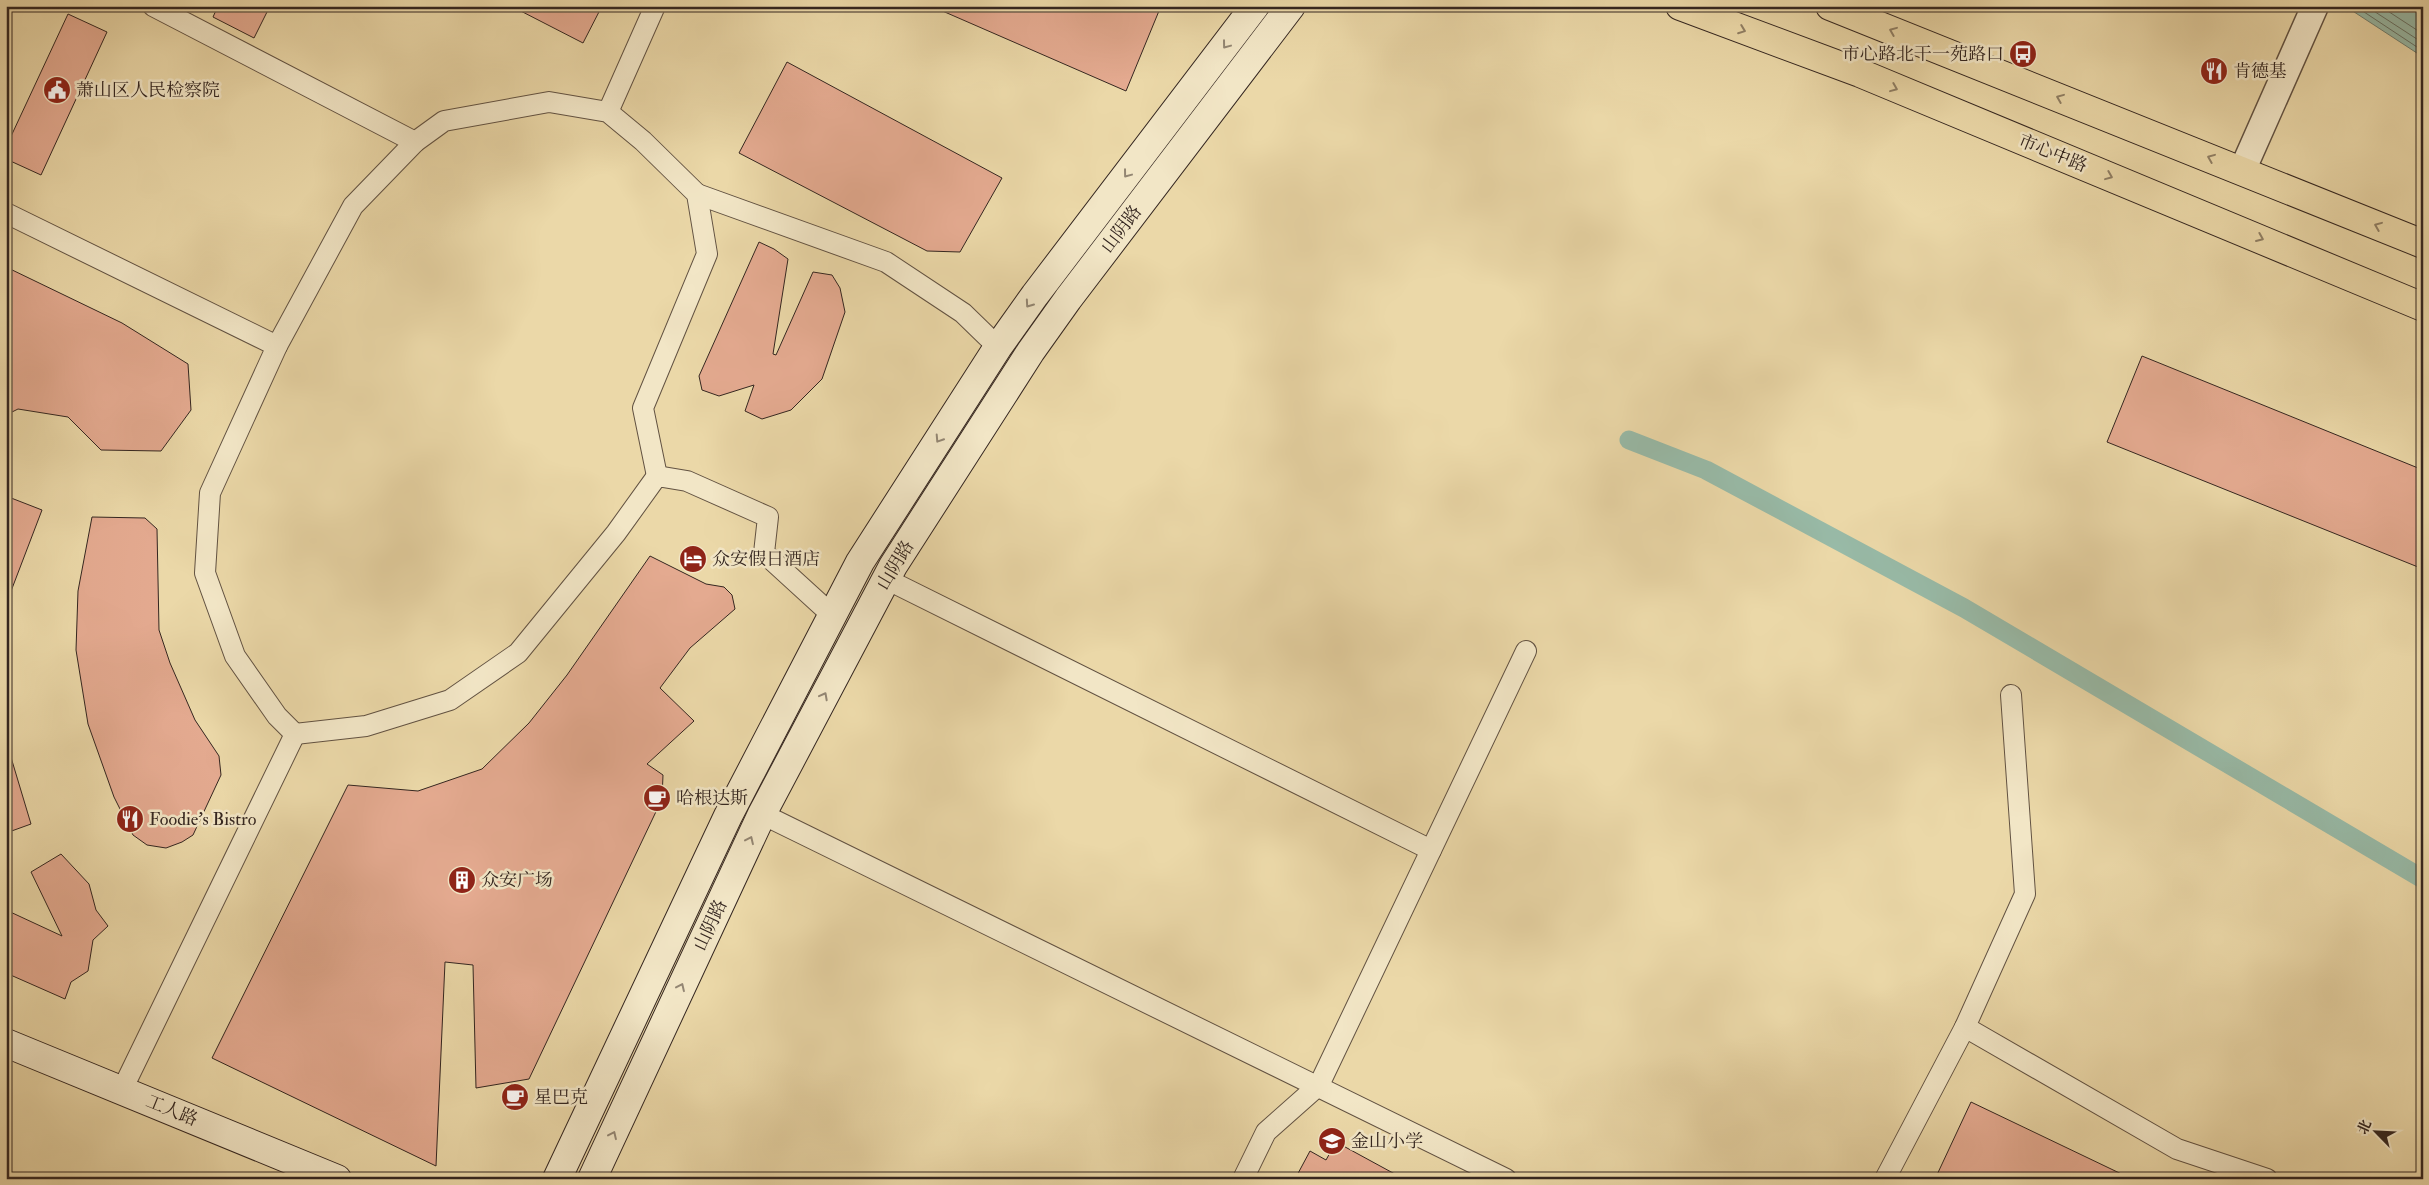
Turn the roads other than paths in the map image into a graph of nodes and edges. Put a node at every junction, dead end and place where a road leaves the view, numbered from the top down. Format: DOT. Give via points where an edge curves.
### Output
graph roads {
  1 [pos="153,6"];
  2 [pos="655,6"];
  3 [pos="1255,6"];
  4 [pos="1291,6"];
  5 [pos="1680,6"];
  6 [pos="1830,6"];
  7 [pos="2311,14"];
  8 [pos="608,112"];
  9 [pos="415,142"];
  10 [pos="2242,171"];
  11 [pos="697,194"];
  12 [pos="6,213"];
  13 [pos="2423,244"];
  14 [pos="2423,307"];
  15 [pos="277,346"];
  16 [pos="998,347"];
  17 [pos="657,476"];
  18 [pos="886,579"];
  19 [pos="832,615"];
  20 [pos="1526,651"];
  21 [pos="2011,695"];
  22 [pos="294,734"];
  23 [pos="762,814"];
  24 [pos="1431,850"];
  25 [pos="1966,1027"];
  26 [pos="6,1043"];
  27 [pos="1319,1085"];
  28 [pos="122,1090"];
  29 [pos="337,1179"];
  30 [pos="558,1179"];
  31 [pos="592,1179"];
  32 [pos="1244,1179"];
  33 [pos="1506,1179"];
  34 [pos="1885,1179"];
  35 [pos="2267,1179"];
  1 -- 9 [label="street"];
  2 -- 8 [label="street"];
  3 -- 16 [label="main road, 山阴路, one-way"];
  4 -- 18 [label="main road, 山阴路" via="1047,329"];
  5 -- 14 [label="main road, 市心中路, one-way" via="1860,74"];
  10 -- 6 [label="main road, one-way"];
  7 -- 10 [label="street"];
  8 -- 9 [label="street" via="549,102 444,121"];
  8 -- 11 [label="street"];
  9 -- 15 [label="street" via="353,206"];
  13 -- 10 [label="main road, one-way"];
  11 -- 16 [label="street" via="886,262 963,313"];
  11 -- 17 [label="street" via="707,254 643,408"];
  12 -- 15 [label="street"];
  15 -- 22 [label="street" via="210,492 205,572 235,656 277,716"];
  16 -- 19 [label="main road, 山阴路, one-way" via="860,562"];
  17 -- 19 [label="street" via="686,481 768,517 764,553"];
  17 -- 22 [label="street" via="616,533 518,653 450,700 366,726"];
  23 -- 18 [label="main road, 山阴路, one-way"];
  18 -- 24 [label="street"];
  19 -- 30 [label="main road, 山阴路" via="728,816"];
  20 -- 24 [label="street"];
  21 -- 25 [label="street" via="2024,894"];
  22 -- 28 [label="street"];
  23 -- 27 [label="street"];
  31 -- 23 [label="main road, 山阴路, one-way"];
  24 -- 27 [label="street"];
  25 -- 34 [label="street"];
  25 -- 35 [label="street" via="2177,1148"];
  26 -- 28 [label="main road, 工人路"];
  27 -- 32 [label="street" via="1266,1132"];
  27 -- 33 [label="street"];
  28 -- 29 [label="main road, 工人路"];
}
